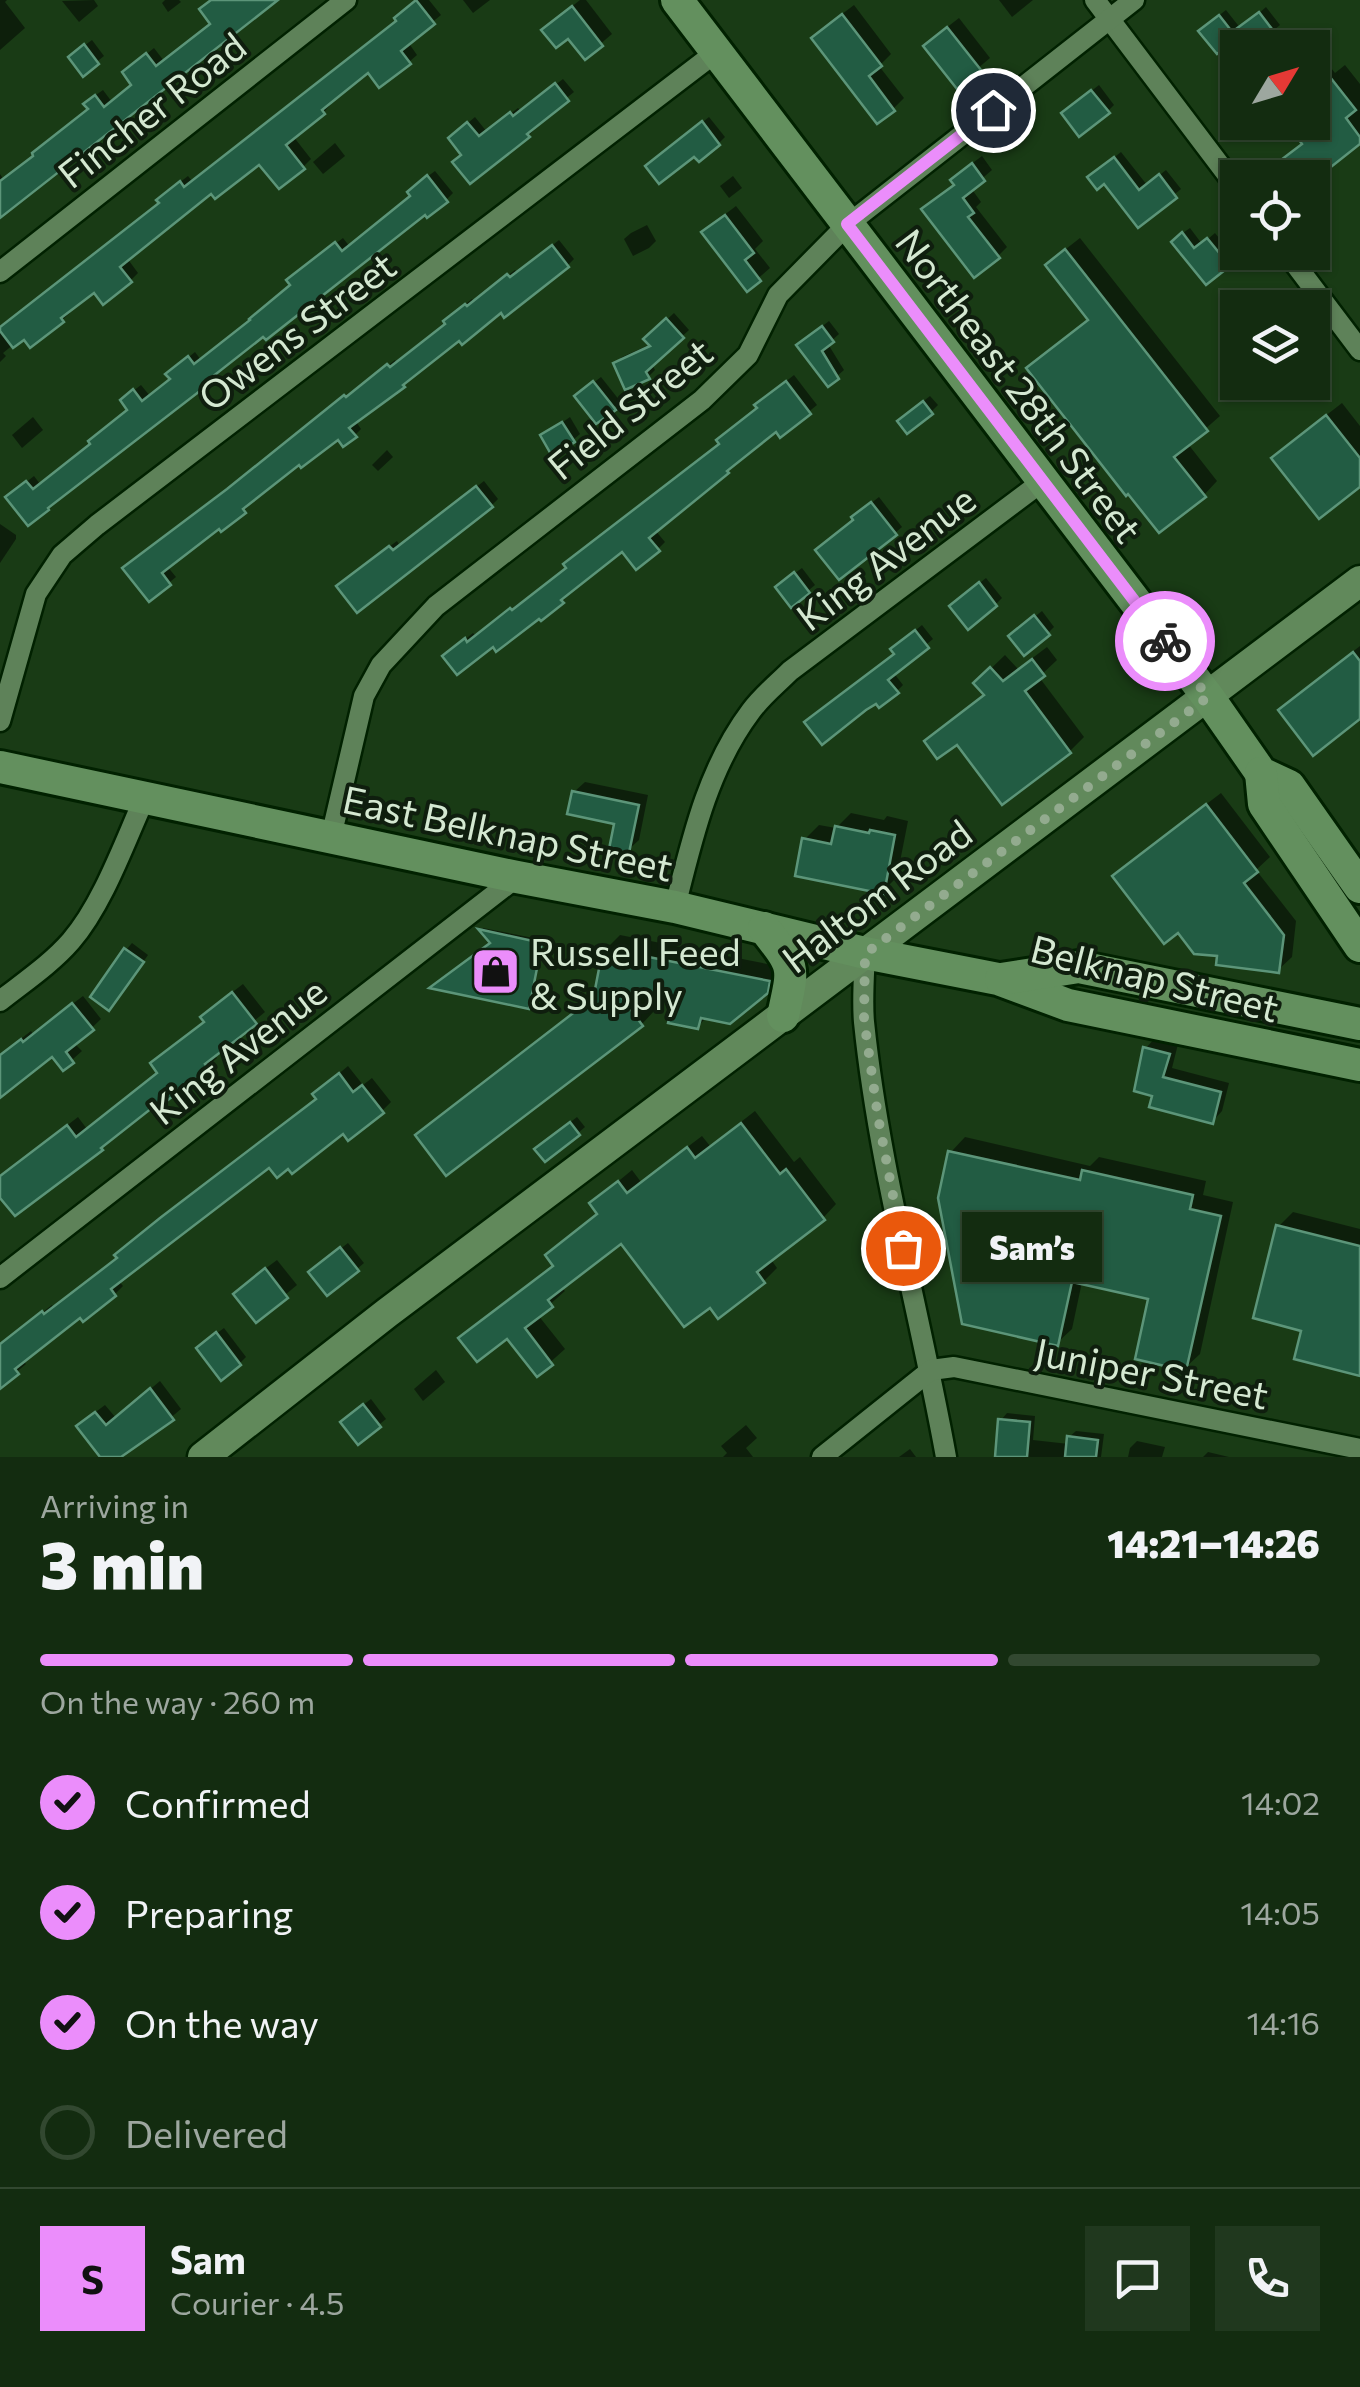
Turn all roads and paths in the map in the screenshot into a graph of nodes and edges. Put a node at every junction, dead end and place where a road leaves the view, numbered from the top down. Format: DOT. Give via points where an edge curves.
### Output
graph roads {
  1 [pos="346,0"];
  2 [pos="677,0"];
  3 [pos="1095,0"];
  4 [pos="1134,0"];
  5 [pos="1109,19"];
  6 [pos="715,53"];
  7 [pos="1220,165"];
  8 [pos="847,224"];
  9 [pos="1300,270"];
  10 [pos="0,272"];
  11 [pos="1360,350"];
  12 [pos="1043,481"];
  13 [pos="1360,581"];
  14 [pos="1208,697"];
  15 [pos="0,720"];
  16 [pos="0,767"];
  17 [pos="1261,772"];
  18 [pos="145,797"];
  19 [pos="1306,810"];
  20 [pos="331,837"];
  21 [pos="1360,868"];
  22 [pos="517,877"];
  23 [pos="1360,887"];
  24 [pos="675,908"];
  25 [pos="764,928"];
  26 [pos="1358,940"];
  27 [pos="865,954"];
  28 [pos="998,979"];
  29 [pos="0,1000"];
  30 [pos="782,1016"];
  31 [pos="1360,1024"];
  32 [pos="1360,1065"];
  33 [pos="0,1278"];
  34 [pos="930,1370"];
  35 [pos="1360,1449"];
  36 [pos="203,1457"];
  37 [pos="822,1457"];
  38 [pos="946,1457"];
  1 -- 10 [label="street, Fincher Road"];
  2 -- 6 [label="main road, Northeast 28th Street"];
  3 -- 5 [label="street"];
  4 -- 5 [label="street, Field Street"];
  5 -- 7 [label="street"];
  5 -- 8 [label="street, Field Street"];
  6 -- 8 [label="main road, Northeast 28th Street"];
  6 -- 15 [label="street, Owens Street" via="62,555 36,594"];
  8 -- 12 [label="main road, Northeast 28th Street"];
  8 -- 20 [label="street, Field Street" via="778,295 748,355 702,400 436,606 381,664 364,696"];
  9 -- 11 [label="street"];
  12 -- 14 [label="main road, Northeast 28th Street"];
  12 -- 24 [label="street, King Avenue" via="790,672 753,708 726,748 698,816"];
  13 -- 14 [label="main road, Haltom Road"];
  14 -- 17 [label="main road, Northeast 28th Street"];
  14 -- 27 [label="main road, Haltom Road"];
  16 -- 18 [label="main road, East Belknap Street"];
  17 -- 19 [label="main road, Northeast 28th Street" via="1289,786"];
  17 -- 26 [label="main road, Northeast 28th Street" via="1264,804"];
  18 -- 20 [label="main road, East Belknap Street"];
  18 -- 29 [label="street" via="72,940"];
  19 -- 21 [label="main road"];
  19 -- 23 [label="main road, Northeast 28th Street"];
  20 -- 22 [label="main road, East Belknap Street"];
  22 -- 24 [label="main road, East Belknap Street"];
  22 -- 33 [label="street, King Avenue"];
  24 -- 25 [label="main road, East Belknap Street"];
  25 -- 27 [label="main road, East Belknap Street"];
  25 -- 30 [label="main road" via="791,964"];
  27 -- 28 [label="main road, East Belknap Street"];
  27 -- 30 [label="main road, Haltom Road"];
  27 -- 34 [label="street" via="864,1019 878,1117"];
  28 -- 31 [label="main road, Belknap Street" via="1079,967"];
  28 -- 32 [label="main road, Belknap Street" via="1068,1005"];
  30 -- 36 [label="main road, Haltom Road"];
  34 -- 35 [label="street, Juniper Street" via="954,1367"];
  34 -- 37 [label="street"];
  34 -- 38 [label="street"];
}
